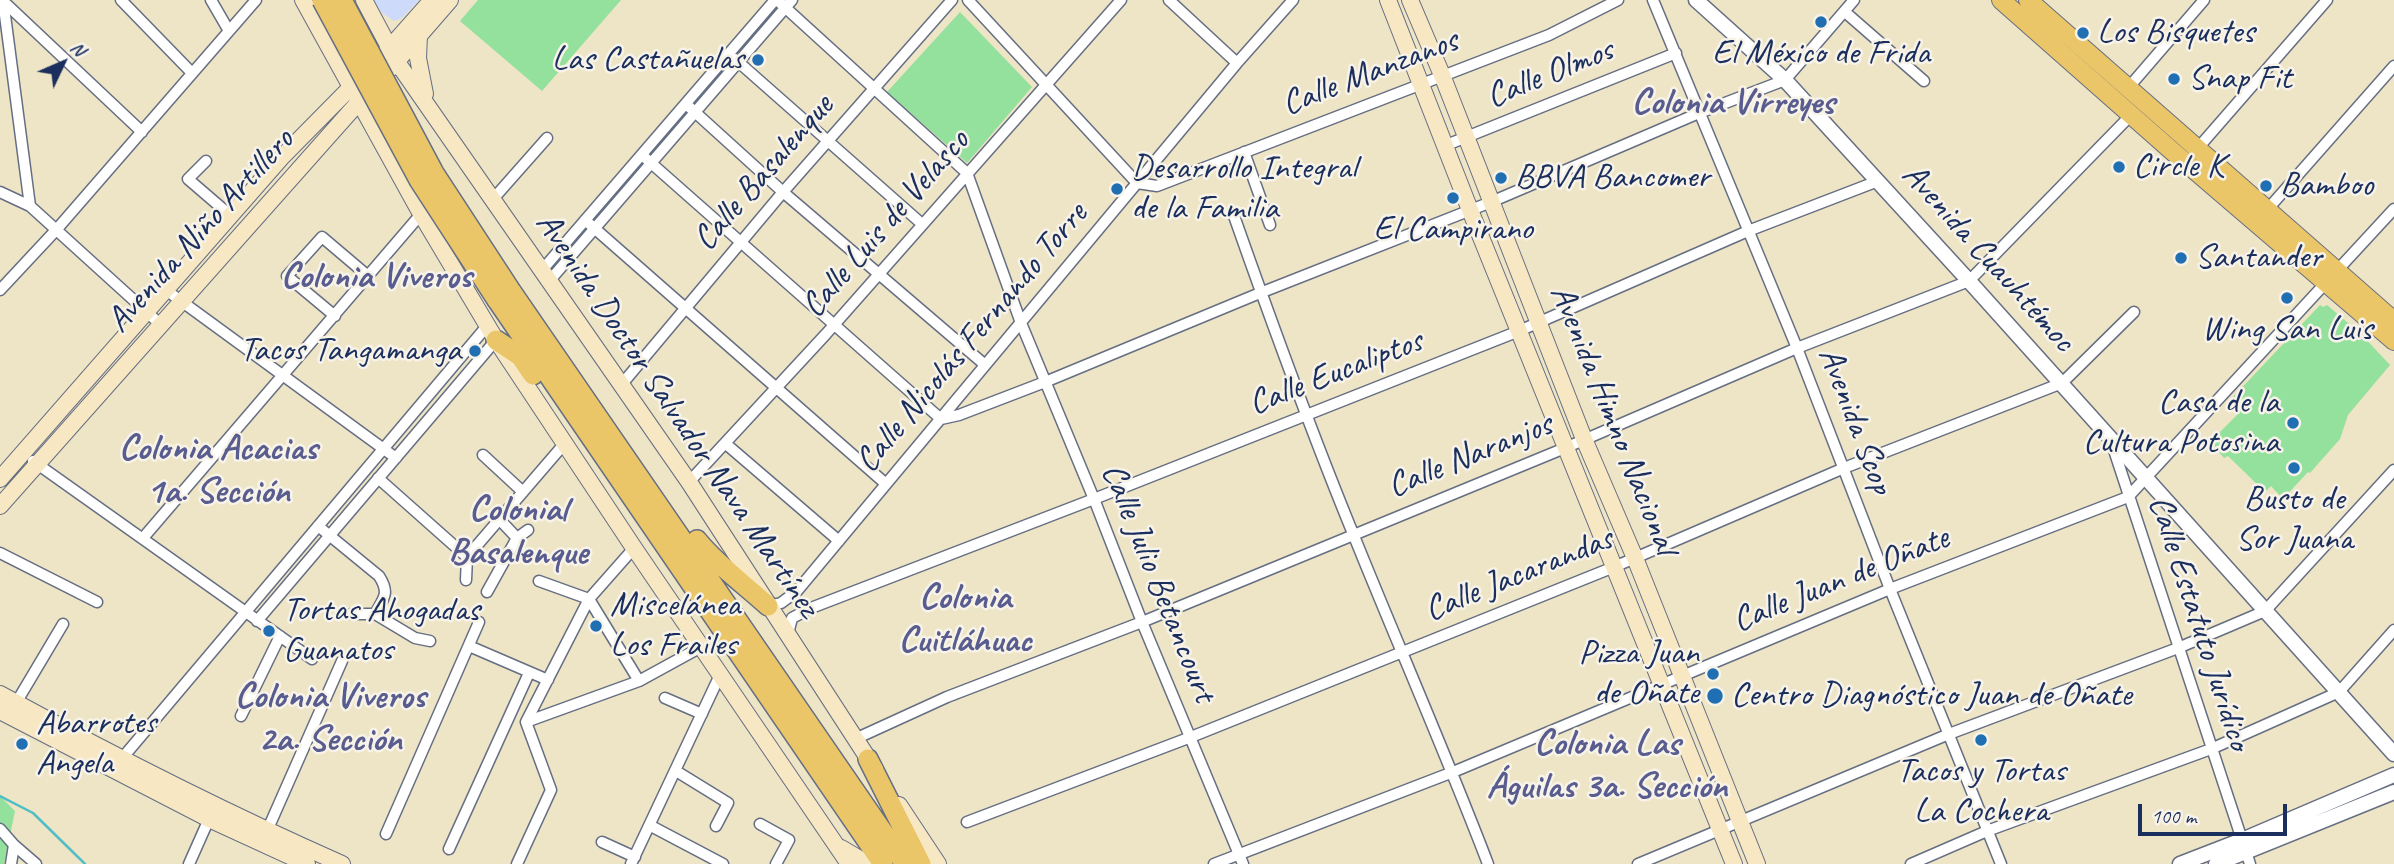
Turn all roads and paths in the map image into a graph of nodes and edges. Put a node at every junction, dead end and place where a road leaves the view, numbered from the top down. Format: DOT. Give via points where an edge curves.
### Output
graph roads {
  1 [pos="2,0"];
  2 [pos="121,0"];
  3 [pos="212,0"];
  4 [pos="256,0"];
  5 [pos="303,0"];
  6 [pos="322,0"];
  7 [pos="342,0"];
  8 [pos="432,0"];
  9 [pos="450,0"];
  10 [pos="952,0"];
  11 [pos="968,0"];
  12 [pos="1121,0"];
  13 [pos="1170,0"];
  14 [pos="1293,0"];
  15 [pos="1388,0"];
  16 [pos="1410,0"];
  17 [pos="1618,0"];
  18 [pos="1653,0"];
  19 [pos="1854,0"];
  20 [pos="2001,0"];
  21 [pos="2028,0"];
  22 [pos="2204,0"];
  23 [pos="2327,0"];
  24 [pos="365,2"];
  25 [pos="782,2"];
  26 [pos="1702,2"];
  27 [pos="1845,12"];
  28 [pos="376,21"];
  29 [pos="414,30"];
  30 [pos="229,31"];
  31 [pos="328,44"];
  32 [pos="729,53"];
  33 [pos="1676,53"];
  34 [pos="393,55"];
  35 [pos="739,61"];
  36 [pos="1237,63"];
  37 [pos="2394,66"];
  38 [pos="192,73"];
  39 [pos="1442,75"];
  40 [pos="1785,80"];
  41 [pos="1924,81"];
  42 [pos="1421,84"];
  43 [pos="1045,85"];
  44 [pos="2129,87"];
  45 [pos="874,88"];
  46 [pos="355,93"];
  47 [pos="425,101"];
  48 [pos="686,104"];
  49 [pos="695,112"];
  50 [pos="1699,113"];
  51 [pos="2132,114"];
  52 [pos="142,132"];
  53 [pos="376,133"];
  54 [pos="547,138"];
  55 [pos="1466,138"];
  56 [pos="830,140"];
  57 [pos="1444,146"];
  58 [pos="2199,148"];
  59 [pos="1244,152"];
  60 [pos="642,155"];
  61 [pos="206,161"];
  62 [pos="652,163"];
  63 [pos="967,173"];
  64 [pos="1878,181"];
  65 [pos="1137,183"];
  66 [pos="0,192"];
  67 [pos="783,192"];
  68 [pos="494,198"];
  69 [pos="1491,202"];
  70 [pos="30,206"];
  71 [pos="2394,209"];
  72 [pos="1470,210"];
  73 [pos="2267,210"];
  74 [pos="1233,213"];
  75 [pos="421,214"];
  76 [pos="231,216"];
  77 [pos="586,220"];
  78 [pos="922,224"];
  79 [pos="1270,226"];
  80 [pos="57,229"];
  81 [pos="595,229"];
  82 [pos="1748,231"];
  83 [pos="741,242"];
  84 [pos="879,273"];
  85 [pos="547,274"];
  86 [pos="368,276"];
  87 [pos="2331,276"];
  88 [pos="1969,281"];
  89 [pos="0,290"];
  90 [pos="166,290"];
  91 [pos="1260,293"];
  92 [pos="504,295"];
  93 [pos="181,301"];
  94 [pos="686,307"];
  95 [pos="147,312"];
  96 [pos="2134,312"];
  97 [pos="334,316"];
  98 [pos="2394,321"];
  99 [pos="1021,323"];
  100 [pos="1540,323"];
  101 [pos="160,324"];
  102 [pos="834,324"];
  103 [pos="1519,331"];
  104 [pos="492,333"];
  105 [pos="2394,341"];
  106 [pos="1797,348"];
  107 [pos="984,364"];
  108 [pos="282,375"];
  109 [pos="1045,382"];
  110 [pos="2062,383"];
  111 [pos="622,384"];
  112 [pos="776,388"];
  113 [pos="1306,414"];
  114 [pos="941,419"];
  115 [pos="1584,439"];
  116 [pos="2110,439"];
  117 [pos="565,443"];
  118 [pos="726,444"];
  119 [pos="1565,447"];
  120 [pos="383,448"];
  121 [pos="22,455"];
  122 [pos="483,455"];
  123 [pos="396,458"];
  124 [pos="627,458"];
  125 [pos="37,463"];
  126 [pos="1844,468"];
  127 [pos="2394,470"];
  128 [pos="2145,477"];
  129 [pos="378,478"];
  130 [pos="0,479"];
  131 [pos="690,482"];
  132 [pos="886,484"];
  133 [pos="523,492"];
  134 [pos="2128,497"];
  135 [pos="1094,499"];
  136 [pos="0,506"];
  137 [pos="499,520"];
  138 [pos="318,526"];
  139 [pos="528,530"];
  140 [pos="1353,534"];
  141 [pos="330,537"];
  142 [pos="143,538"];
  143 [pos="517,538"];
  144 [pos="839,541"];
  145 [pos="634,548"];
  146 [pos="0,553"];
  147 [pos="467,558"];
  148 [pos="1635,558"];
  149 [pos="680,567"];
  150 [pos="1614,567"];
  151 [pos="466,580"];
  152 [pos="539,581"];
  153 [pos="1890,589"];
  154 [pos="797,591"];
  155 [pos="487,592"];
  156 [pos="589,599"];
  157 [pos="97,602"];
  158 [pos="768,606"];
  159 [pos="811,608"];
  160 [pos="245,611"];
  161 [pos="2264,611"];
  162 [pos="351,614"];
  163 [pos="376,614"];
  164 [pos="257,621"];
  165 [pos="479,622"];
  166 [pos="1142,622"];
  167 [pos="63,624"];
  168 [pos="2394,630"];
  169 [pos="280,636"];
  170 [pos="788,636"];
  171 [pos="430,641"];
  172 [pos="469,646"];
  173 [pos="701,647"];
  174 [pos="2178,648"];
  175 [pos="1402,652"];
  176 [pos="312,659"];
  177 [pos="342,662"];
  178 [pos="529,673"];
  179 [pos="719,675"];
  180 [pos="1682,675"];
  181 [pos="548,680"];
  182 [pos="639,681"];
  183 [pos="1661,684"];
  184 [pos="765,691"];
  185 [pos="2339,692"];
  186 [pos="0,694"];
  187 [pos="665,698"];
  188 [pos="16,703"];
  189 [pos="0,711"];
  190 [pos="702,714"];
  191 [pos="241,716"];
  192 [pos="526,722"];
  193 [pos="1949,734"];
  194 [pos="1191,737"];
  195 [pos="855,739"];
  196 [pos="2211,749"];
  197 [pos="2394,754"];
  198 [pos="868,759"];
  199 [pos="117,765"];
  200 [pos="676,771"];
  201 [pos="1453,772"];
  202 [pos="2394,775"];
  203 [pos="2394,792"];
  204 [pos="209,818"];
  205 [pos="967,822"];
  206 [pos="1740,822"];
  207 [pos="760,824"];
  208 [pos="651,825"];
  209 [pos="716,826"];
  210 [pos="0,829"];
  211 [pos="267,831"];
  212 [pos="1720,831"];
  213 [pos="1987,831"];
  214 [pos="386,834"];
  215 [pos="602,842"];
  216 [pos="15,845"];
  217 [pos="836,845"];
  218 [pos="449,849"];
  219 [pos="2246,852"];
  220 [pos="1241,859"];
  221 [pos="633,860"];
  222 [pos="707,860"];
  223 [pos="11,864"];
  224 [pos="36,864"];
  225 [pos="189,864"];
  226 [pos="307,864"];
  227 [pos="342,864"];
  228 [pos="517,864"];
  229 [pos="723,864"];
  230 [pos="776,864"];
  231 [pos="849,864"];
  232 [pos="868,864"];
  233 [pos="883,864"];
  234 [pos="905,864"];
  235 [pos="921,864"];
  236 [pos="938,864"];
  237 [pos="1214,864"];
  238 [pos="1488,864"];
  239 [pos="1638,864"];
  240 [pos="1734,864"];
  241 [pos="1757,864"];
  242 [pos="1911,864"];
  243 [pos="2001,864"];
  244 [pos="2180,864"];
  245 [pos="2216,864"];
  1 -- 52 [label="street"];
  1 -- 70 [label="street"];
  2 -- 38 [label="street"];
  3 -- 30 [label="street"];
  4 -- 30 [label="street"];
  5 -- 31 [label="main road"];
  6 -- 92 [label="highway, Avenida Doctor Salvador Nava Martínez, bridge" via="419,180"];
  7 -- 92 [label="highway, Avenida Doctor Salvador Nava Martínez, bridge"];
  8 -- 29 [label="main road, Avenida Niño Artillero"];
  9 -- 29 [label="main road, Avenida Niño Artillero"];
  10 -- 45 [label="street, Calle Basalenque"];
  11 -- 43 [label="street"];
  12 -- 43 [label="street, Calle Luis de Velasco"];
  13 -- 36 [label="street"];
  14 -- 36 [label="street, Calle Nicolás Fernando Torre"];
  15 -- 42 [label="main road, Avenida Himno Nacional"];
  16 -- 39 [label="main road, Avenida Himno Nacional"];
  17 -- 39 [label="street, Calle Manzanos" via="1549,36"];
  18 -- 33 [label="street, Avenida Scop"];
  19 -- 27 [label="street"];
  20 -- 51 [label="main road"];
  21 -- 44 [label="main road"];
  22 -- 44 [label="street"];
  23 -- 58 [label="street"];
  24 -- 28 [label="main road, Avenida Doctor Salvador Nava Martínez"];
  24 -- 31 [label="main road" via="363,21 354,34"];
  25 -- 32 [label="street"];
  25 -- 35 [label="street"];
  25 -- 45 [label="street"];
  26 -- 40 [label="street, Avenida Cuauhtémoc"];
  27 -- 40 [label="street"];
  27 -- 41 [label="street"];
  28 -- 29 [label="main road"];
  28 -- 34 [label="main road, Avenida Doctor Salvador Nava Martínez"];
  29 -- 34 [label="main road, Avenida Niño Artillero"];
  29 -- 47 [label="main road"];
  30 -- 38 [label="street"];
  31 -- 46 [label="main road"];
  32 -- 35 [label="street"];
  32 -- 48 [label="street"];
  33 -- 50 [label="street, Avenida Scop"];
  33 -- 55 [label="street, Calle Olmos"];
  34 -- 46 [label="main road, Avenida Niño Artillero"];
  34 -- 47 [label="main road, Avenida Doctor Salvador Nava Martínez"];
  35 -- 49 [label="street"];
  35 -- 56 [label="street"];
  36 -- 65 [label="street, Calle Nicolás Fernando Torre"];
  37 -- 73 [label="street"];
  38 -- 52 [label="street"];
  39 -- 42 [label="street, Calle Manzanos"];
  39 -- 55 [label="main road, Avenida Himno Nacional"];
  40 -- 50 [label="street"];
  40 -- 64 [label="street, Avenida Cuauhtémoc"];
  42 -- 57 [label="main road, Avenida Himno Nacional"];
  42 -- 59 [label="street, Calle Manzanos"];
  43 -- 63 [label="street, Calle Luis de Velasco"];
  43 -- 65 [label="street"];
  44 -- 58 [label="main road"];
  45 -- 56 [label="street, Calle Basalenque"];
  45 -- 63 [label="street"];
  46 -- 53 [label="main road"];
  46 -- 76 [label="main road, Avenida Niño Artillero" via="281,158"];
  46 -- 93 [label="main road, Avenida Niño Artillero"];
  47 -- 53 [label="main road" via="406,98 389,107 378,121"];
  47 -- 68 [label="main road, Avenida Doctor Salvador Nava Martínez"];
  48 -- 49 [label="street"];
  48 -- 60 [label="street"];
  49 -- 62 [label="street"];
  49 -- 67 [label="street"];
  50 -- 69 [label="street"];
  50 -- 82 [label="street, Avenida Scop"];
  51 -- 87 [label="main road"];
  51 -- 88 [label="street, Calle Naranjos"];
  52 -- 80 [label="street"];
  53 -- 75 [label="main road"];
  54 -- 68 [label="street"];
  55 -- 57 [label="street, Calle Olmos"];
  55 -- 69 [label="main road, Avenida Himno Nacional"];
  56 -- 67 [label="street, Calle Basalenque"];
  56 -- 78 [label="street"];
  57 -- 72 [label="main road, Avenida Himno Nacional"];
  58 -- 73 [label="main road"];
  59 -- 65 [label="street, Calle Manzanos" via="1157,186"];
  59 -- 79 [label="street"];
  60 -- 62 [label="street"];
  60 -- 77 [label="street"];
  61 -- 76 [label="street" via="188,179"];
  62 -- 81 [label="street"];
  62 -- 83 [label="street"];
  63 -- 78 [label="street, Calle Luis de Velasco"];
  63 -- 99 [label="street, Calle Julio Betancourt"];
  64 -- 82 [label="street, Calle Eucaliptos"];
  64 -- 88 [label="street, Avenida Cuauhtémoc"];
  65 -- 99 [label="street, Calle Nicolás Fernando Torre"];
  66 -- 70 [label="street"];
  67 -- 83 [label="street, Calle Basalenque"];
  67 -- 84 [label="street"];
  68 -- 85 [label="main road, Avenida Doctor Salvador Nava Martínez"];
  69 -- 72 [label="street"];
  69 -- 100 [label="main road, Avenida Himno Nacional"];
  70 -- 80 [label="street"];
  71 -- 87 [label="street, Calle Juan de Oñate"];
  72 -- 91 [label="street"];
  72 -- 103 [label="main road, Avenida Himno Nacional"];
  73 -- 87 [label="main road"];
  74 -- 91 [label="street"];
  75 -- 86 [label="street"];
  75 -- 104 [label="main road"];
  76 -- 90 [label="main road, Avenida Niño Artillero"];
  77 -- 81 [label="street"];
  77 -- 85 [label="street"];
  78 -- 84 [label="street, Calle Luis de Velasco"];
  80 -- 89 [label="street"];
  80 -- 95 [label="street"];
  81 -- 85 [label="street"];
  81 -- 94 [label="street"];
  82 -- 100 [label="street, Calle Eucaliptos"];
  82 -- 106 [label="street, Avenida Scop"];
  83 -- 94 [label="street, Calle Basalenque"];
  83 -- 102 [label="street"];
  84 -- 102 [label="street, Calle Luis de Velasco"];
  84 -- 107 [label="street"];
  85 -- 111 [label="main road, Avenida Doctor Salvador Nava Martínez"];
  86 -- 97 [label="street"];
  86 -- 97 [label="street" via="322,237 287,276"];
  87 -- 98 [label="main road"];
  87 -- 105 [label="main road"];
  87 -- 128 [label="street, Calle Juan de Oñate"];
  88 -- 106 [label="street, Calle Naranjos"];
  88 -- 110 [label="street, Avenida Cuauhtémoc"];
  90 -- 93 [label="street"];
  90 -- 95 [label="main road, Avenida Niño Artillero"];
  91 -- 109 [label="street"];
  91 -- 113 [label="street"];
  92 -- 124 [label="highway, Avenida Doctor Salvador Nava Martínez"];
  92 -- 149 [label="highway, Avenida Doctor Salvador Nava Martínez"];
  93 -- 101 [label="main road, Avenida Niño Artillero"];
  93 -- 108 [label="street"];
  94 -- 111 [label="street, Calle Basalenque"];
  94 -- 112 [label="street"];
  95 -- 101 [label="street"];
  95 -- 121 [label="main road, Avenida Niño Artillero"];
  96 -- 110 [label="street"];
  97 -- 108 [label="street"];
  99 -- 107 [label="street, Calle Nicolás Fernando Torre"];
  99 -- 109 [label="street, Calle Julio Betancourt"];
  100 -- 103 [label="street, Calle Eucaliptos"];
  100 -- 115 [label="main road, Avenida Himno Nacional"];
  101 -- 125 [label="main road, Avenida Niño Artillero"];
  102 -- 112 [label="street, Calle Luis de Velasco"];
  102 -- 114 [label="street"];
  103 -- 113 [label="street, Calle Eucaliptos"];
  103 -- 119 [label="main road, Avenida Himno Nacional"];
  104 -- 117 [label="main road"];
  104 -- 120 [label="street"];
  104 -- 123 [label="street"];
  104 -- 149 [label="highway" via="520,356 625,506"];
  106 -- 115 [label="street, Calle Naranjos"];
  106 -- 126 [label="street, Avenida Scop"];
  107 -- 114 [label="street, Calle Nicolás Fernando Torre"];
  108 -- 120 [label="street"];
  108 -- 142 [label="street"];
  109 -- 114 [label="street"];
  109 -- 135 [label="street, Calle Julio Betancourt"];
  110 -- 116 [label="street, Avenida Cuauhtémoc"];
  110 -- 126 [label="street, Calle Jacarandas"];
  111 -- 131 [label="main road, Avenida Doctor Salvador Nava Martínez"];
  112 -- 118 [label="street, Calle Luis de Velasco"];
  112 -- 132 [label="street"];
  113 -- 135 [label="street, Calle Eucaliptos"];
  113 -- 140 [label="street"];
  114 -- 132 [label="street, Calle Nicolás Fernando Torre"];
  115 -- 119 [label="street, Calle Naranjos"];
  115 -- 148 [label="main road, Avenida Himno Nacional"];
  116 -- 128 [label="street, Avenida Cuauhtémoc"];
  116 -- 134 [label="street, Calle Estatuto Jurídico"];
  117 -- 133 [label="street"];
  117 -- 145 [label="main road"];
  118 -- 131 [label="street, Calle Luis de Velasco"];
  118 -- 144 [label="street"];
  119 -- 140 [label="street, Calle Naranjos"];
  119 -- 150 [label="main road, Avenida Himno Nacional"];
  120 -- 123 [label="street"];
  120 -- 138 [label="street"];
  121 -- 125 [label="street"];
  121 -- 130 [label="main road, Avenida Niño Artillero"];
  122 -- 133 [label="street"];
  123 -- 129 [label="street"];
  124 -- 158 [label="highway" via="711,557"];
  124 -- 234 [label="highway, Avenida Doctor Salvador Nava Martínez"];
  125 -- 136 [label="main road, Avenida Niño Artillero"];
  125 -- 142 [label="street"];
  126 -- 148 [label="street, Calle Jacarandas"];
  126 -- 153 [label="street, Avenida Scop"];
  127 -- 161 [label="street"];
  128 -- 134 [label="street, Calle Juan de Oñate"];
  128 -- 161 [label="street, Avenida Cuauhtémoc"];
  129 -- 141 [label="street"];
  129 -- 147 [label="street"];
  131 -- 158 [label="main road, Avenida Doctor Salvador Nava Martínez"];
  132 -- 144 [label="street, Calle Nicolás Fernando Torre"];
  133 -- 137 [label="street"];
  134 -- 153 [label="street, Calle Juan de Oñate"];
  134 -- 174 [label="street, Calle Estatuto Jurídico"];
  135 -- 159 [label="street, Calle Eucaliptos"];
  135 -- 166 [label="street, Calle Julio Betancourt"];
  137 -- 143 [label="street"];
  137 -- 147 [label="street"];
  138 -- 141 [label="street"];
  138 -- 160 [label="street"];
  139 -- 143 [label="street"];
  140 -- 166 [label="street, Calle Naranjos"];
  140 -- 175 [label="street"];
  141 -- 163 [label="street" via="385,585 386,594"];
  141 -- 164 [label="street"];
  142 -- 160 [label="street"];
  143 -- 155 [label="street"];
  144 -- 154 [label="street, Calle Nicolás Fernando Torre"];
  145 -- 156 [label="street"];
  145 -- 173 [label="main road"];
  146 -- 157 [label="street"];
  147 -- 151 [label="street"];
  148 -- 150 [label="street, Calle Jacarandas"];
  148 -- 180 [label="main road, Avenida Himno Nacional"];
  149 -- 184 [label="highway, Avenida Doctor Salvador Nava Martínez"];
  150 -- 175 [label="street, Calle Jacarandas"];
  150 -- 183 [label="main road, Avenida Himno Nacional"];
  152 -- 156 [label="street"];
  153 -- 180 [label="street, Calle Juan de Oñate"];
  153 -- 193 [label="street, Avenida Scop"];
  154 -- 158 [label="street, Calle Nicolás Fernando Torre"];
  154 -- 159 [label="street" via="800,602"];
  156 -- 181 [label="street"];
  156 -- 182 [label="street"];
  158 -- 170 [label="main road, Avenida Doctor Salvador Nava Martínez"];
  159 -- 170 [label="street, Calle Eucaliptos" via="792,618"];
  160 -- 164 [label="street"];
  160 -- 199 [label="street"];
  161 -- 174 [label="street"];
  161 -- 185 [label="street, Avenida Cuauhtémoc"];
  162 -- 163 [label="street"];
  163 -- 171 [label="street" via="415,638"];
  164 -- 169 [label="street"];
  165 -- 172 [label="street"];
  166 -- 194 [label="street, Calle Julio Betancourt"];
  166 -- 195 [label="street, Calle Naranjos" via="947,697"];
  167 -- 188 [label="street"];
  168 -- 185 [label="street"];
  169 -- 176 [label="street"];
  169 -- 191 [label="street"];
  170 -- 195 [label="main road, Avenida Doctor Salvador Nava Martínez"];
  172 -- 178 [label="street"];
  172 -- 214 [label="street"];
  173 -- 179 [label="main road"];
  173 -- 182 [label="street"];
  174 -- 193 [label="street"];
  174 -- 196 [label="street, Calle Estatuto Jurídico"];
  175 -- 194 [label="street, Calle Jacarandas"];
  175 -- 201 [label="street"];
  177 -- 211 [label="street"];
  178 -- 181 [label="street"];
  178 -- 218 [label="street"];
  179 -- 190 [label="street"];
  179 -- 217 [label="main road"];
  180 -- 183 [label="street, Calle Juan de Oñate"];
  180 -- 206 [label="main road, Avenida Himno Nacional"];
  181 -- 192 [label="street"];
  182 -- 192 [label="street"];
  183 -- 201 [label="street, Calle Juan de Oñate"];
  183 -- 212 [label="main road, Avenida Himno Nacional"];
  184 -- 232 [label="highway" via="827,803"];
  184 -- 233 [label="highway, Avenida Doctor Salvador Nava Martínez"];
  185 -- 196 [label="street"];
  185 -- 197 [label="street, Avenida Cuauhtémoc"];
  186 -- 188 [label="main road"];
  187 -- 190 [label="street"];
  188 -- 199 [label="main road"];
  189 -- 199 [label="main road"];
  190 -- 200 [label="street"];
  192 -- 228 [label="street" via="551,790"];
  193 -- 206 [label="street"];
  193 -- 213 [label="street, Avenida Scop"];
  194 -- 205 [label="street, Calle Jacarandas"];
  194 -- 220 [label="street, Calle Julio Betancourt"];
  195 -- 198 [label="main road, Avenida Doctor Salvador Nava Martínez"];
  196 -- 213 [label="street"];
  196 -- 219 [label="street, Calle Estatuto Jurídico"];
  198 -- 235 [label="highway"];
  198 -- 236 [label="main road, Avenida Doctor Salvador Nava Martínez"];
  199 -- 204 [label="main road"];
  199 -- 211 [label="main road"];
  200 -- 208 [label="street"];
  200 -- 209 [label="street" via="728,803"];
  201 -- 220 [label="street, Calle Juan de Oñate"];
  201 -- 238 [label="street"];
  202 -- 219 [label="street"];
  203 -- 219 [label="street"];
  204 -- 225 [label="street"];
  204 -- 226 [label="main road"];
  206 -- 212 [label="street"];
  206 -- 241 [label="main road, Avenida Himno Nacional"];
  207 -- 230 [label="street" via="789,840"];
  208 -- 221 [label="street"];
  208 -- 222 [label="street"];
  210 -- 216 [label="street"];
  211 -- 227 [label="main road"];
  212 -- 239 [label="street"];
  212 -- 240 [label="main road, Avenida Himno Nacional"];
  213 -- 242 [label="street"];
  213 -- 243 [label="street, Avenida Scop"];
  215 -- 221 [label="street"];
  216 -- 223 [label="street"];
  216 -- 224 [label="street"];
  217 -- 231 [label="main road"];
  217 -- 232 [label="main road"];
  219 -- 244 [label="street"];
  219 -- 245 [label="street"];
  220 -- 237 [label="street, Calle Juan de Oñate"];
  222 -- 229 [label="street"];
}
